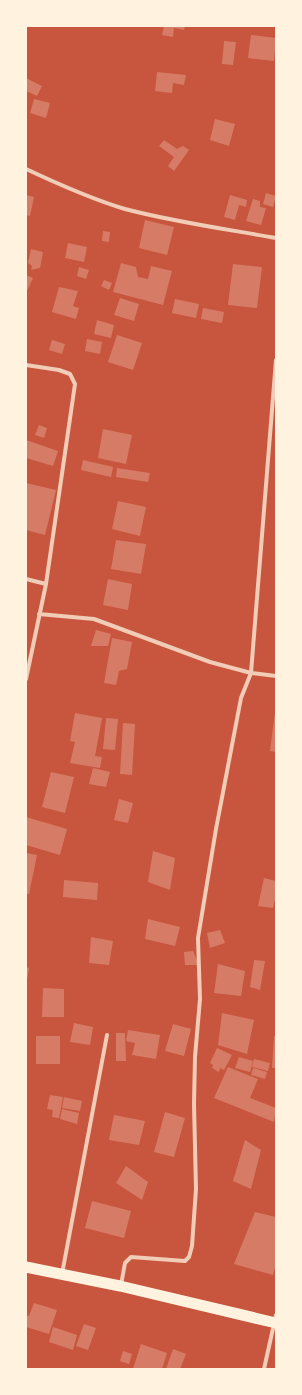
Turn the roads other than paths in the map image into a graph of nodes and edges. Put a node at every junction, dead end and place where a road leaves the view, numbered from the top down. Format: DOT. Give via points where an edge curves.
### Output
graph roads {
  1 [pos="26,169"];
  2 [pos="276,238"];
  3 [pos="276,360"];
  4 [pos="26,365"];
  5 [pos="26,579"];
  6 [pos="46,584"];
  7 [pos="39,614"];
  8 [pos="251,673"];
  9 [pos="276,676"];
  10 [pos="26,680"];
  11 [pos="107,1035"];
  12 [pos="26,1267"];
  13 [pos="62,1275"];
  14 [pos="120,1286"];
  15 [pos="276,1320"];
  16 [pos="264,1369"];
  1 -- 2 [label="street" via="79,193 124,208"];
  3 -- 8 [label="street"];
  4 -- 6 [label="street" via="70,374 75,384"];
  5 -- 6 [label="street"];
  6 -- 7 [label="street"];
  7 -- 8 [label="street" via="94,619 210,662"];
  7 -- 10 [label="street"];
  8 -- 9 [label="street"];
  8 -- 14 [label="street" via="241,698 198,938 200,999 195,1057 196,1189 192,1246 185,1261 131,1257 125,1262"];
  11 -- 13 [label="street"];
  12 -- 13 [label="highway"];
  13 -- 14 [label="highway"];
  14 -- 15 [label="highway"];
  15 -- 16 [label="street"];
}
